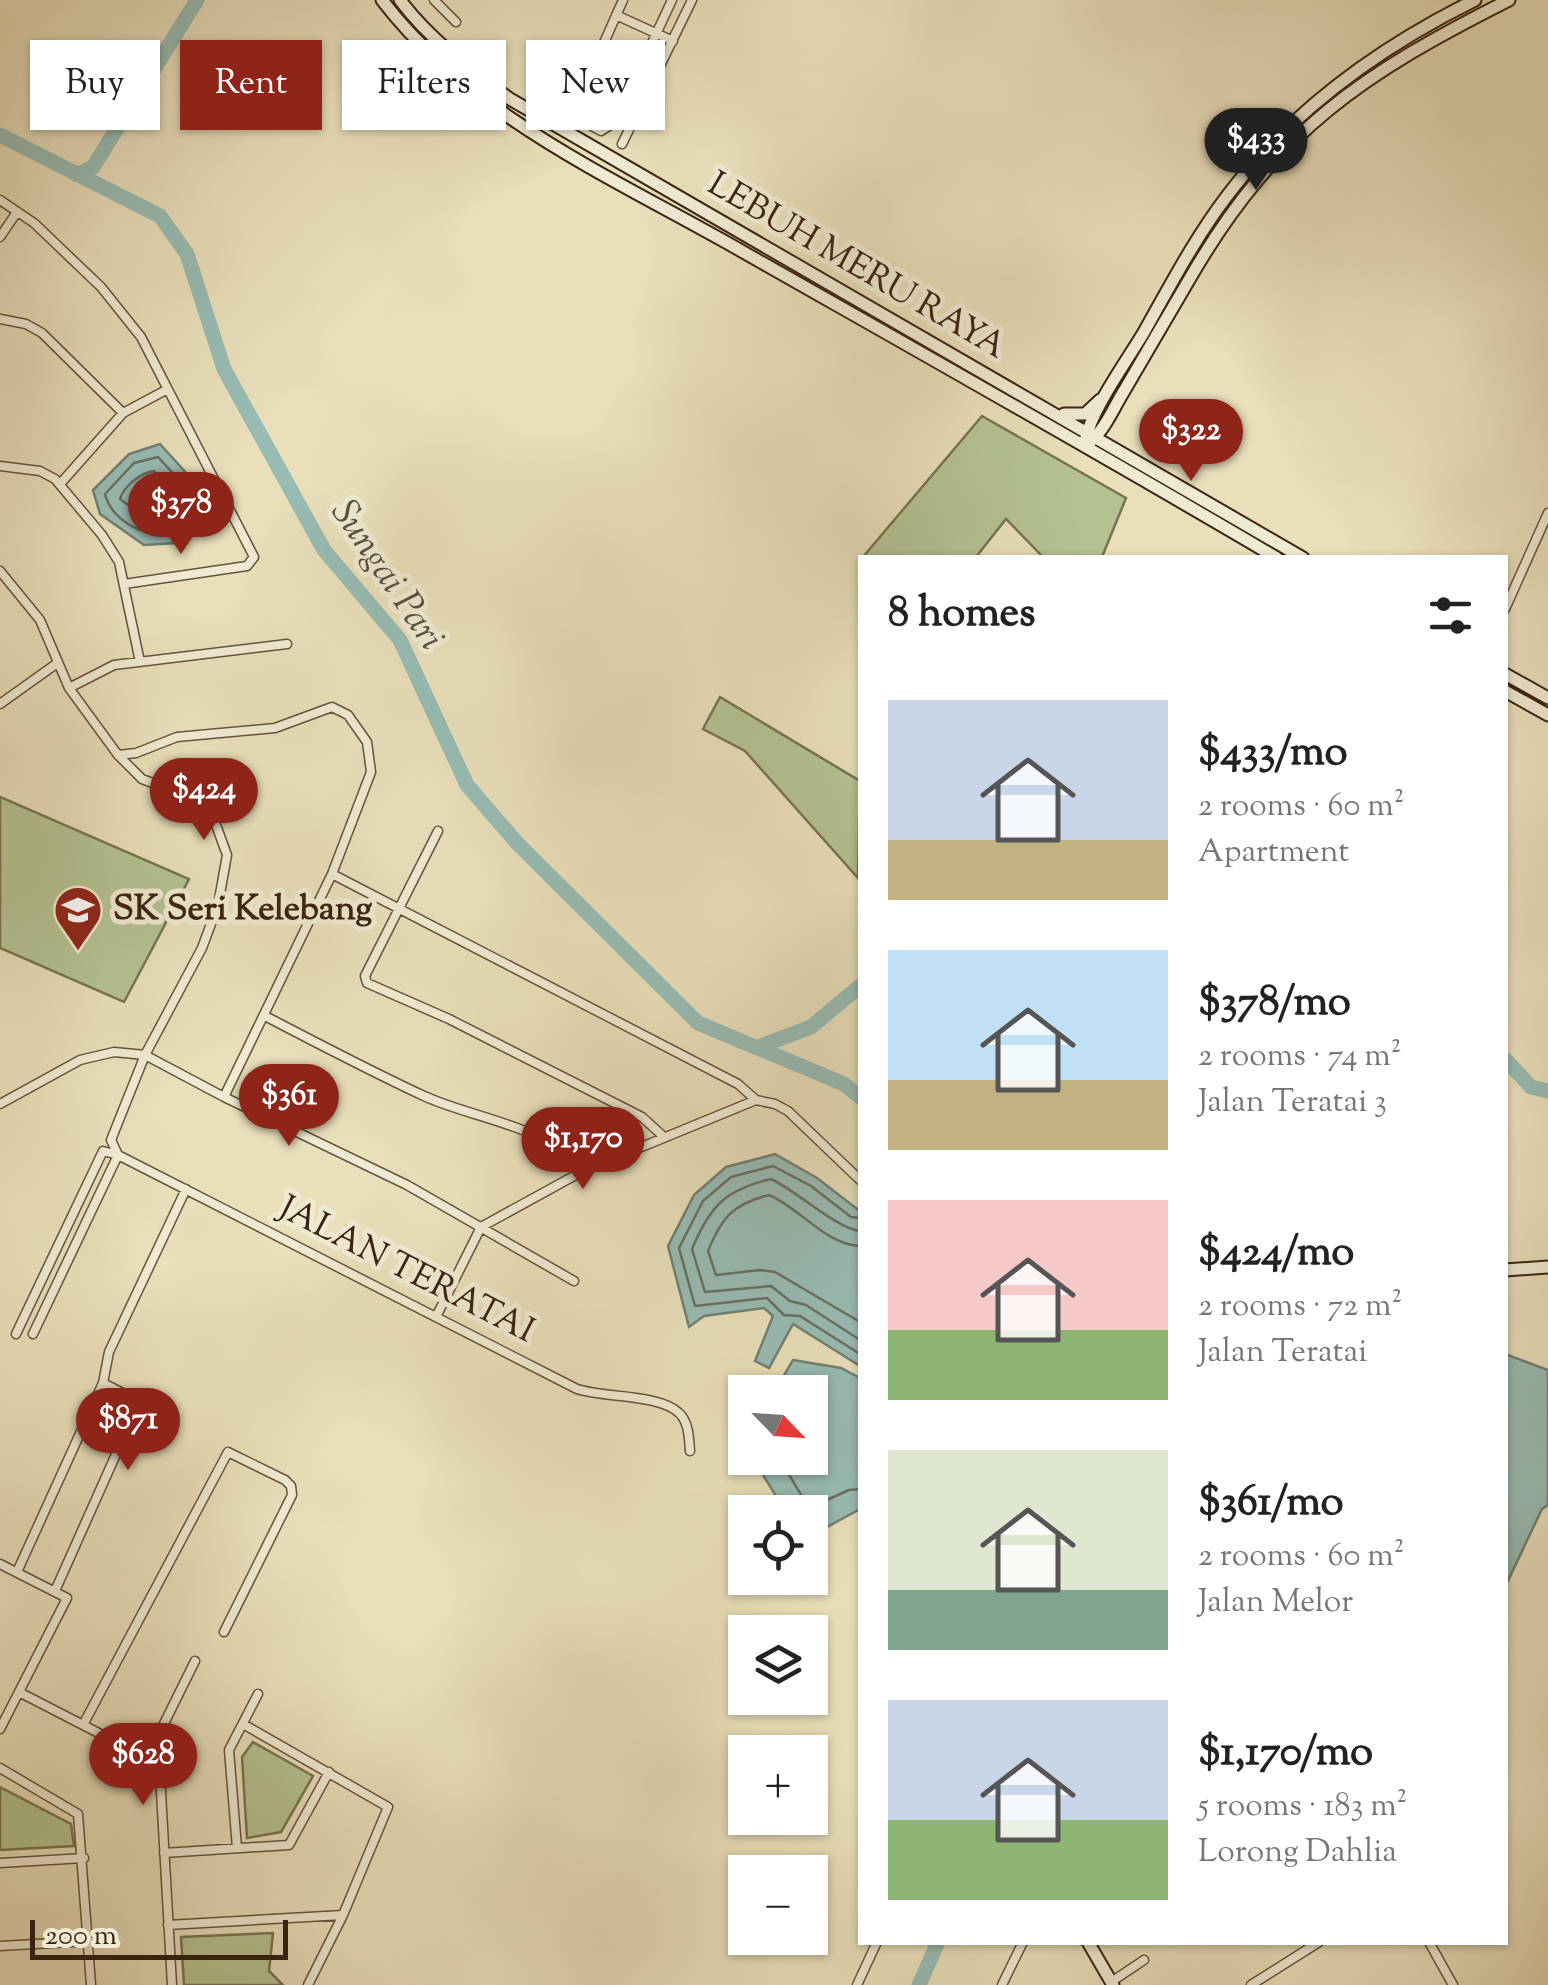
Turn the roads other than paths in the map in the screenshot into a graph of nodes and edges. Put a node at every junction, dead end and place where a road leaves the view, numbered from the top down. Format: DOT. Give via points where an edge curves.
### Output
graph roads {
  1 [pos="382,0"];
  2 [pos="400,0"];
  3 [pos="434,0"];
  4 [pos="622,0"];
  5 [pos="672,0"];
  6 [pos="692,0"];
  7 [pos="1508,0"];
  8 [pos="1471,1"];
  9 [pos="616,15"];
  10 [pos="456,22"];
  11 [pos="656,34"];
  12 [pos="673,41"];
  13 [pos="584,143"];
  14 [pos="622,144"];
  15 [pos="642,177"];
  16 [pos="0,200"];
  17 [pos="17,212"];
  18 [pos="0,238"];
  19 [pos="0,319"];
  20 [pos="1117,378"];
  21 [pos="166,390"];
  22 [pos="1114,408"];
  23 [pos="123,413"];
  24 [pos="1055,413"];
  25 [pos="1092,434"];
  26 [pos="1084,447"];
  27 [pos="1138,462"];
  28 [pos="0,466"];
  29 [pos="60,484"];
  30 [pos="1548,513"];
  31 [pos="1272,555"];
  32 [pos="1298,555"];
  33 [pos="0,571"];
  34 [pos="124,584"];
  35 [pos="1508,603"];
  36 [pos="287,644"];
  37 [pos="140,662"];
  38 [pos="56,664"];
  39 [pos="1508,676"];
  40 [pos="69,688"];
  41 [pos="1508,693"];
  42 [pos="1548,698"];
  43 [pos="0,704"];
  44 [pos="1548,715"];
  45 [pos="118,755"];
  46 [pos="438,831"];
  47 [pos="332,874"];
  48 [pos="398,908"];
  49 [pos="264,1016"];
  50 [pos="144,1055"];
  51 [pos="224,1098"];
  52 [pos="756,1100"];
  53 [pos="0,1104"];
  54 [pos="664,1137"];
  55 [pos="118,1154"];
  56 [pos="583,1171"];
  57 [pos="858,1178"];
  58 [pos="186,1190"];
  59 [pos="481,1227"];
  60 [pos="1548,1267"];
  61 [pos="1508,1270"];
  62 [pos="574,1281"];
  63 [pos="436,1317"];
  64 [pos="16,1334"];
  65 [pos="33,1334"];
  66 [pos="103,1384"];
  67 [pos="690,1451"];
  68 [pos="0,1564"];
  69 [pos="17,1572"];
  70 [pos="54,1591"];
  71 [pos="224,1632"];
  72 [pos="195,1661"];
  73 [pos="20,1692"];
  74 [pos="258,1694"];
  75 [pos="83,1724"];
  76 [pos="244,1724"];
  77 [pos="0,1729"];
  78 [pos="147,1758"];
  79 [pos="0,1768"];
  80 [pos="328,1772"];
  81 [pos="237,1848"];
  82 [pos="164,1853"];
  83 [pos="84,1858"];
  84 [pos="0,1863"];
  85 [pos="342,1915"];
  86 [pos="168,1925"];
  87 [pos="89,1941"];
  88 [pos="876,1945"];
  89 [pos="1021,1945"];
  90 [pos="1090,1945"];
  91 [pos="1314,1945"];
  92 [pos="1431,1945"];
  93 [pos="0,1946"];
  94 [pos="1144,1960"];
  95 [pos="1006,1982"];
  96 [pos="1112,1984"];
  97 [pos="91,1985"];
  98 [pos="172,1985"];
  99 [pos="308,1985"];
  100 [pos="857,1985"];
  101 [pos="1252,1985"];
  102 [pos="1452,1985"];
  1 -- 26 [label="main road, LEBUH MERU RAYA" via="408,34 492,107"];
  2 -- 13 [label="main road, LEBUH MERU RAYA" via="468,68"];
  3 -- 10 [label="street"];
  4 -- 9 [label="street"];
  5 -- 11 [label="street"];
  6 -- 12 [label="street"];
  7 -- 22 [label="main road" via="1361,83 1266,168 1208,247"];
  8 -- 20 [label="main road" via="1359,68 1260,156 1200,235"];
  9 -- 11 [label="street"];
  9 -- 11 [label="street" via="574,110 598,130 615,122"];
  11 -- 12 [label="street"];
  12 -- 14 [label="street"];
  13 -- 14 [label="street"];
  13 -- 15 [label="main road, LEBUH MERU RAYA"];
  14 -- 15 [label="street"];
  15 -- 24 [label="main road, LEBUH MERU RAYA"];
  16 -- 17 [label="street"];
  17 -- 18 [label="street"];
  17 -- 21 [label="street" via="101,287 141,337"];
  19 -- 23 [label="street" via="42,333"];
  20 -- 24 [label="main road" via="1085,414"];
  20 -- 25 [label="main road"];
  21 -- 23 [label="street"];
  21 -- 34 [label="street" via="253,562"];
  22 -- 25 [label="main road"];
  22 -- 27 [label="main road" via="1112,438"];
  23 -- 29 [label="street"];
  24 -- 25 [label="main road, LEBUH MERU RAYA"];
  25 -- 26 [label="main road"];
  25 -- 27 [label="main road, LEBUH MERU RAYA"];
  26 -- 31 [label="main road, LEBUH MERU RAYA"];
  27 -- 32 [label="main road, LEBUH MERU RAYA"];
  28 -- 29 [label="street" via="40,470"];
  29 -- 34 [label="street" via="119,562"];
  30 -- 35 [label="street"];
  33 -- 38 [label="street" via="40,620"];
  34 -- 37 [label="street"];
  36 -- 37 [label="street"];
  37 -- 40 [label="street" via="108,667"];
  38 -- 40 [label="street"];
  38 -- 43 [label="street"];
  39 -- 42 [label="main road"];
  40 -- 45 [label="street"];
  41 -- 44 [label="main road"];
  45 -- 47 [label="street" via="177,737 275,728 340,708 367,742 372,772"];
  45 -- 50 [label="street" via="142,779 212,814 227,855 202,948"];
  46 -- 48 [label="street"];
  47 -- 48 [label="street"];
  47 -- 49 [label="street"];
  48 -- 52 [label="street" via="738,1084"];
  48 -- 54 [label="street" via="367,983 642,1117"];
  49 -- 51 [label="street"];
  49 -- 56 [label="street" via="429,1098 533,1134"];
  50 -- 51 [label="street"];
  50 -- 53 [label="street" via="114,1052 80,1060"];
  50 -- 55 [label="street" via="111,1140"];
  51 -- 59 [label="street"];
  52 -- 54 [label="street"];
  52 -- 57 [label="street" via="788,1111"];
  54 -- 56 [label="street"];
  55 -- 58 [label="street, JALAN TERATAI"];
  55 -- 64 [label="street" via="103,1152"];
  55 -- 65 [label="street"];
  56 -- 59 [label="street"];
  58 -- 63 [label="street, JALAN TERATAI"];
  58 -- 66 [label="street" via="109,1352"];
  59 -- 62 [label="street"];
  59 -- 63 [label="street"];
  60 -- 61 [label="main road"];
  63 -- 67 [label="street, JALAN TERATAI" via="577,1389 660,1403 680,1413"];
  66 -- 69 [label="street"];
  66 -- 70 [label="street" via="138,1405"];
  68 -- 69 [label="street"];
  69 -- 70 [label="street"];
  70 -- 73 [label="street" via="66,1598"];
  71 -- 75 [label="street" via="292,1495 291,1486 228,1452"];
  72 -- 78 [label="street"];
  73 -- 75 [label="street"];
  73 -- 77 [label="street"];
  74 -- 76 [label="street"];
  75 -- 78 [label="street"];
  76 -- 80 [label="street"];
  76 -- 81 [label="street" via="229,1750"];
  78 -- 82 [label="street" via="160,1775"];
  79 -- 83 [label="street" via="78,1814"];
  80 -- 81 [label="street" via="290,1845"];
  80 -- 85 [label="street" via="388,1809"];
  81 -- 82 [label="street"];
  82 -- 86 [label="street"];
  83 -- 84 [label="street"];
  83 -- 87 [label="street"];
  85 -- 86 [label="street"];
  85 -- 99 [label="street"];
  86 -- 98 [label="street"];
  87 -- 93 [label="street"];
  87 -- 97 [label="street"];
  88 -- 100 [label="street"];
  89 -- 95 [label="street"];
  90 -- 96 [label="main road"];
  91 -- 101 [label="street"];
  92 -- 102 [label="street"];
  94 -- 96 [label="street"];
}
